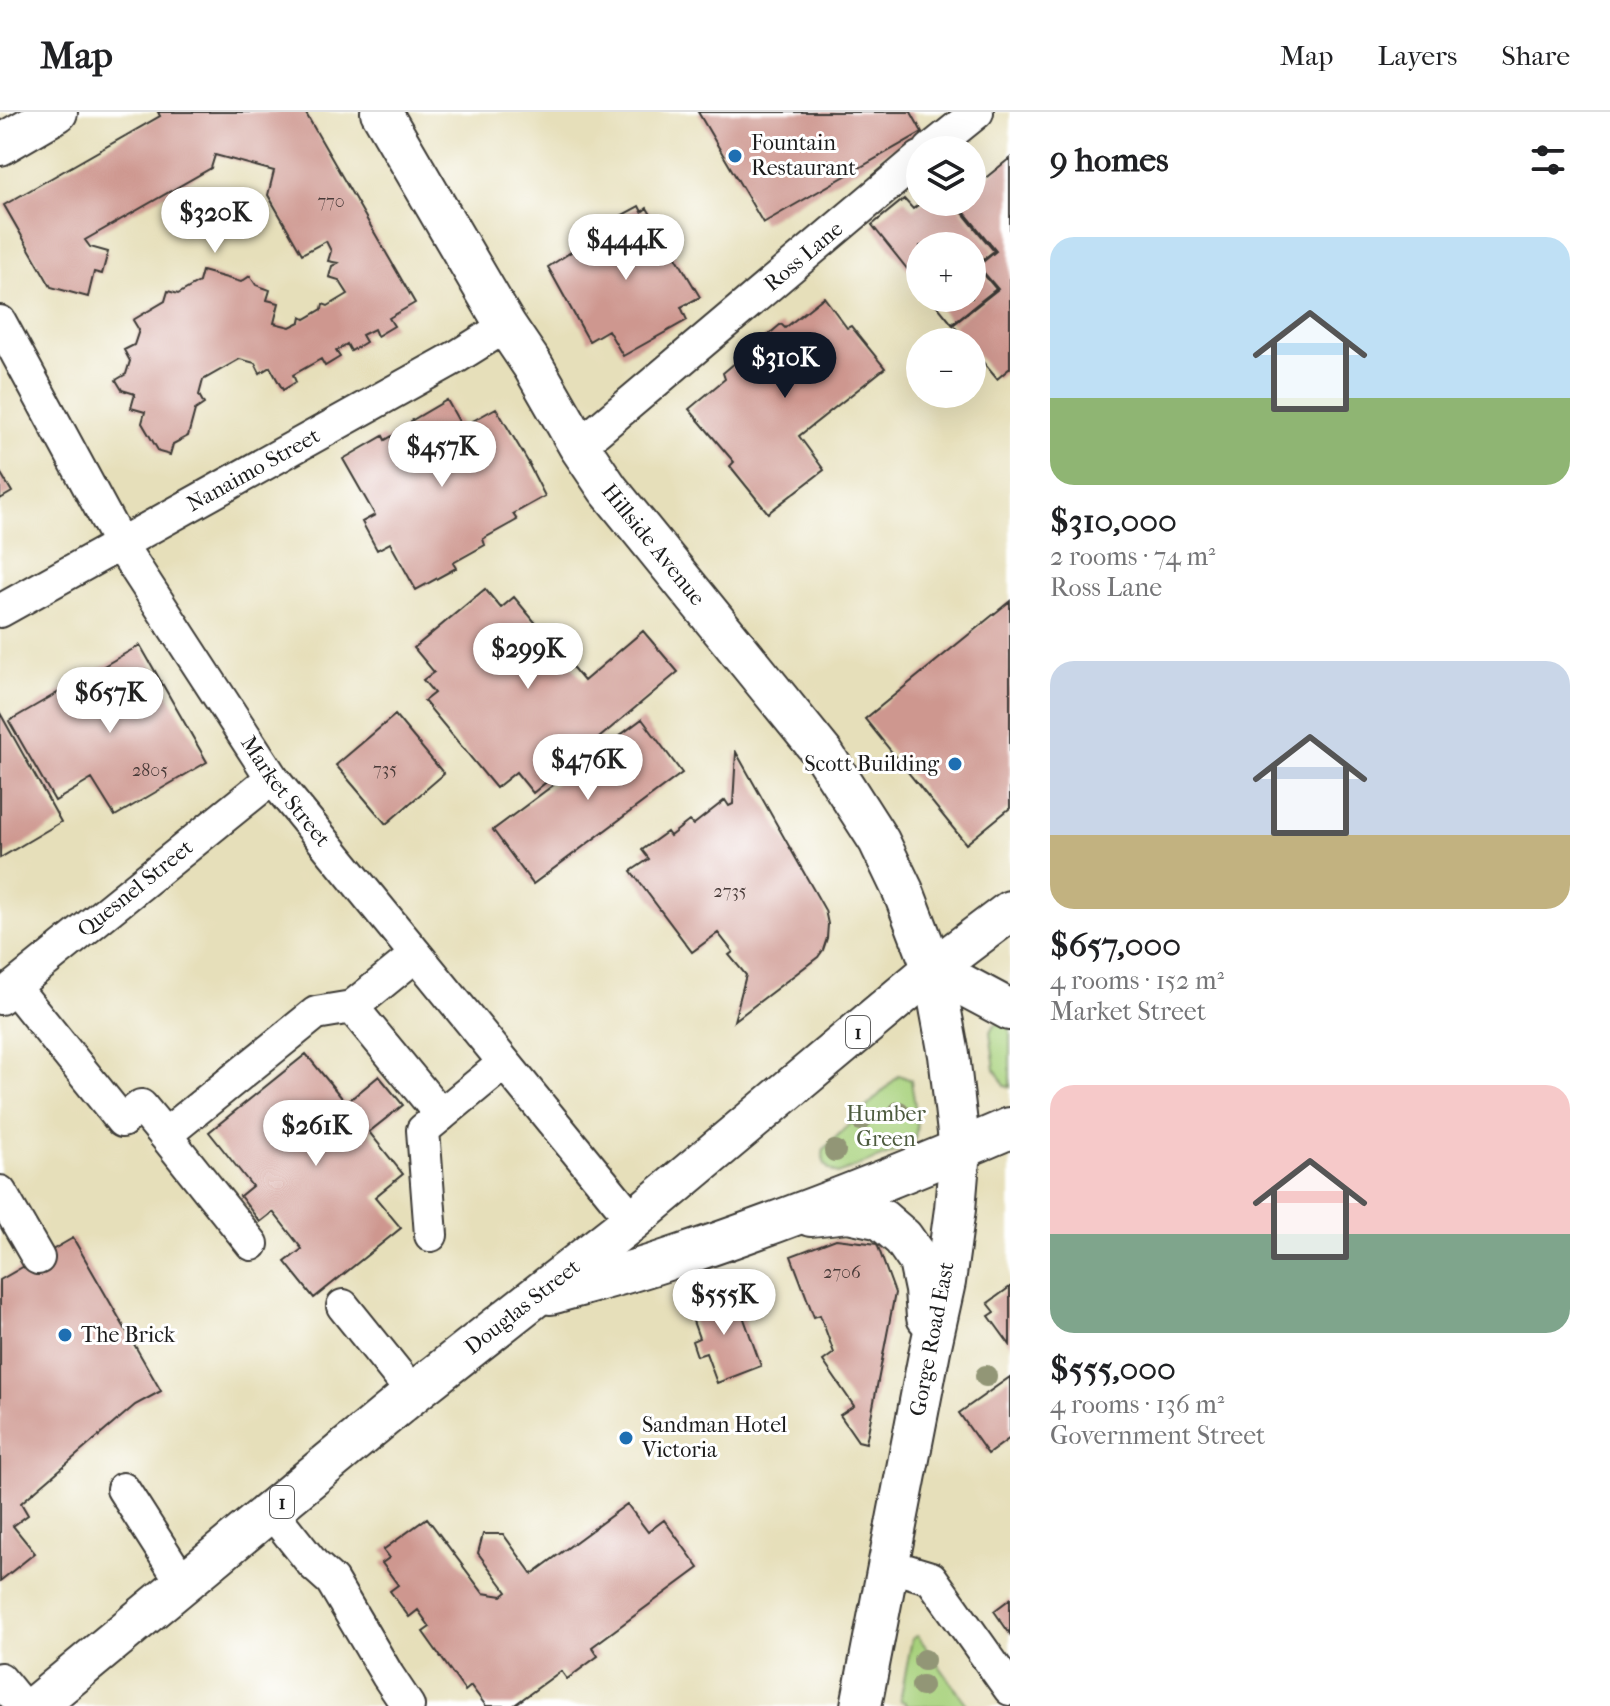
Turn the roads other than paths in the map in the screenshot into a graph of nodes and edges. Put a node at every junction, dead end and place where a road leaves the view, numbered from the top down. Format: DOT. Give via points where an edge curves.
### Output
graph roads {
  1 [pos="57,112"];
  2 [pos="381,112"];
  3 [pos="973,113"];
  4 [pos="946,136"];
  5 [pos="0,145"];
  6 [pos="906,170"];
  7 [pos="0,322"];
  8 [pos="506,326"];
  9 [pos="579,446"];
  10 [pos="120,544"];
  11 [pos="0,611"];
  12 [pos="272,778"];
  13 [pos="1010,911"];
  14 [pos="416,955"];
  15 [pos="933,969"];
  16 [pos="7,992"];
  17 [pos="352,1007"];
  18 [pos="1010,1010"];
  19 [pos="504,1063"];
  20 [pos="441,1115"];
  21 [pos="1010,1128"];
  22 [pos="165,1135"];
  23 [pos="960,1150"];
  24 [pos="0,1192"];
  25 [pos="783,1219"];
  26 [pos="633,1220"];
  27 [pos="431,1235"];
  28 [pos="252,1244"];
  29 [pos="38,1258"];
  30 [pos="530,1300"];
  31 [pos="343,1306"];
  32 [pos="930,1350"];
  33 [pos="413,1393"];
  34 [pos="123,1489"];
  35 [pos="271,1511"];
  36 [pos="888,1565"];
  37 [pos="183,1583"];
  38 [pos="0,1679"];
  39 [pos="1010,1689"];
  40 [pos="22,1706"];
  41 [pos="35,1706"];
  42 [pos="408,1706"];
  43 [pos="861,1706"];
  1 -- 5 [label="main road"];
  2 -- 8 [label="main road, Hillside Avenue"];
  3 -- 4 [label="street"];
  6 -- 9 [label="street, Ross Lane"];
  7 -- 10 [label="street, Market Street"];
  8 -- 9 [label="main road, Hillside Avenue"];
  8 -- 10 [label="street, Nanaimo Street"];
  9 -- 15 [label="main road, Hillside Avenue" via="640,530 824,755 879,841"];
  10 -- 11 [label="street, Nanaimo Street"];
  10 -- 12 [label="street, Market Street"];
  12 -- 14 [label="street, Market Street"];
  12 -- 16 [label="street, Quesnel Street"];
  13 -- 15 [label="main road, Douglas Street / 1"];
  14 -- 17 [label="street"];
  14 -- 19 [label="street, Market Street"];
  15 -- 18 [label="main road"];
  15 -- 23 [label="main road, Gorge Road East"];
  15 -- 26 [label="main road, Douglas Street / 1"];
  16 -- 22 [label="street" via="122,1121 141,1106"];
  17 -- 20 [label="street"];
  17 -- 22 [label="street" via="316,1013"];
  19 -- 20 [label="street"];
  19 -- 26 [label="street, Market Street"];
  20 -- 27 [label="street" via="423,1130"];
  21 -- 23 [label="main road"];
  22 -- 28 [label="street"];
  23 -- 25 [label="main road"];
  23 -- 32 [label="main road, Gorge Road East" via="945,1282"];
  24 -- 29 [label="street"];
  25 -- 30 [label="main road"];
  25 -- 32 [label="main road" via="848,1212 881,1219 903,1238 919,1261"];
  26 -- 30 [label="main road, Douglas Street / 1"];
  30 -- 33 [label="main road, Douglas Street / 1"];
  31 -- 33 [label="street"];
  32 -- 36 [label="main road, Gorge Road East"];
  33 -- 35 [label="main road, Douglas Street / 1"];
  34 -- 37 [label="street"];
  35 -- 37 [label="main road, Douglas Street / 1"];
  35 -- 42 [label="street" via="332,1581"];
  36 -- 39 [label="street" via="931,1578"];
  36 -- 43 [label="main road, Gorge Road East"];
  37 -- 41 [label="main road, Douglas Street / 1"];
  38 -- 40 [label="street"];
}
